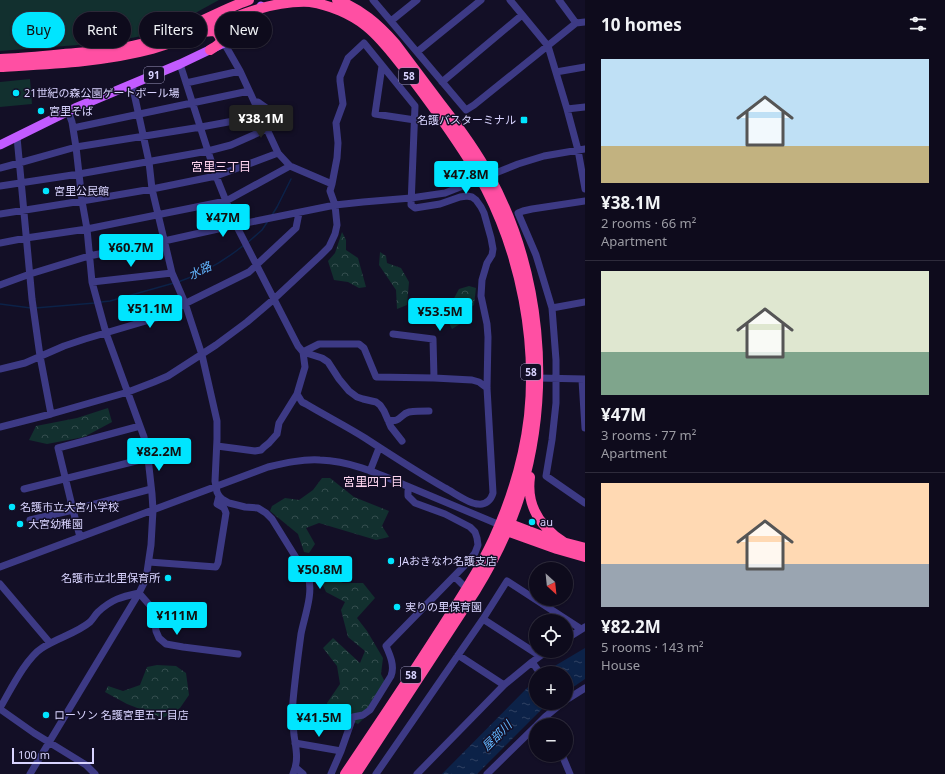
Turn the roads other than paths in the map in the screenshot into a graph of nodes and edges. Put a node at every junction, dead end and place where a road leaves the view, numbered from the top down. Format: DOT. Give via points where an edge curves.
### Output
graph roads {
  1 [pos="234,0"];
  2 [pos="249,0"];
  3 [pos="337,0"];
  4 [pos="373,0"];
  5 [pos="417,0"];
  6 [pos="481,0"];
  7 [pos="510,0"];
  8 [pos="559,0"];
  9 [pos="262,3"];
  10 [pos="219,12"];
  11 [pos="220,12"];
  12 [pos="215,14"];
  13 [pos="522,15"];
  14 [pos="391,21"];
  15 [pos="585,22"];
  16 [pos="576,23"];
  17 [pos="207,28"];
  18 [pos="207,32"];
  19 [pos="399,40"];
  20 [pos="548,46"];
  21 [pos="156,48"];
  22 [pos="215,48"];
  23 [pos="226,48"];
  24 [pos="210,50"];
  25 [pos="417,52"];
  26 [pos="0,59"];
  27 [pos="180,64"];
  28 [pos="382,66"];
  29 [pos="585,67"];
  30 [pos="0,68"];
  31 [pos="240,71"];
  32 [pos="556,72"];
  33 [pos="442,82"];
  34 [pos="186,83"];
  35 [pos="132,84"];
  36 [pos="249,91"];
  37 [pos="254,102"];
  38 [pos="193,103"];
  39 [pos="585,107"];
  40 [pos="567,109"];
  41 [pos="68,112"];
  42 [pos="139,114"];
  43 [pos="261,116"];
  44 [pos="415,120"];
  45 [pos="201,127"];
  46 [pos="73,128"];
  47 [pos="267,129"];
  48 [pos="144,136"];
  49 [pos="17,137"];
  50 [pos="0,145"];
  51 [pos="76,147"];
  52 [pos="581,150"];
  53 [pos="208,151"];
  54 [pos="278,153"];
  55 [pos="149,162"];
  56 [pos="19,163"];
  57 [pos="290,166"];
  58 [pos="0,168"];
  59 [pos="79,174"];
  60 [pos="216,176"];
  61 [pos="485,177"];
  62 [pos="22,184"];
  63 [pos="332,184"];
  64 [pos="0,186"];
  65 [pos="152,189"];
  66 [pos="585,189"];
  67 [pos="411,198"];
  68 [pos="82,201"];
  69 [pos="226,201"];
  70 [pos="585,201"];
  71 [pos="335,206"];
  72 [pos="23,210"];
  73 [pos="299,213"];
  74 [pos="0,214"];
  75 [pos="158,215"];
  76 [pos="236,225"];
  77 [pos="86,229"];
  78 [pos="26,238"];
  79 [pos="164,241"];
  80 [pos="0,243"];
  81 [pos="89,256"];
  82 [pos="257,264"];
  83 [pos="172,273"];
  84 [pos="30,274"];
  85 [pos="92,282"];
  86 [pos="0,285"];
  87 [pos="274,299"];
  88 [pos="585,302"];
  89 [pos="185,303"];
  90 [pos="552,308"];
  91 [pos="106,333"];
  92 [pos="393,334"];
  93 [pos="303,352"];
  94 [pos="202,355"];
  95 [pos="40,356"];
  96 [pos="0,369"];
  97 [pos="434,378"];
  98 [pos="538,378"];
  99 [pos="556,378"];
  100 [pos="583,379"];
  101 [pos="487,388"];
  102 [pos="128,392"];
  103 [pos="297,394"];
  104 [pos="429,411"];
  105 [pos="51,414"];
  106 [pos="388,420"];
  107 [pos="0,426"];
  108 [pos="140,426"];
  109 [pos="585,428"];
  110 [pos="402,441"];
  111 [pos="217,446"];
  112 [pos="379,448"];
  113 [pos="148,458"];
  114 [pos="529,462"];
  115 [pos="370,471"];
  116 [pos="65,479"];
  117 [pos="216,486"];
  118 [pos="441,486"];
  119 [pos="409,487"];
  120 [pos="24,489"];
  121 [pos="151,489"];
  122 [pos="219,496"];
  123 [pos="435,497"];
  124 [pos="585,503"];
  125 [pos="73,510"];
  126 [pos="153,510"];
  127 [pos="30,520"];
  128 [pos="506,526"];
  129 [pos="80,537"];
  130 [pos="565,543"];
  131 [pos="585,548"];
  132 [pos="585,557"];
  133 [pos="149,562"];
  134 [pos="0,567"];
  135 [pos="455,577"];
  136 [pos="0,584"];
  137 [pos="467,589"];
  138 [pos="139,593"];
  139 [pos="483,619"];
  140 [pos="583,628"];
  141 [pos="573,634"];
  142 [pos="50,643"];
  143 [pos="529,649"];
  144 [pos="238,654"];
  145 [pos="458,655"];
  146 [pos="537,658"];
  147 [pos="532,662"];
  148 [pos="535,666"];
  149 [pos="504,685"];
  150 [pos="585,688"];
  151 [pos="573,696"];
  152 [pos="0,709"];
  153 [pos="554,710"];
  154 [pos="545,717"];
  155 [pos="529,733"];
  156 [pos="49,742"];
  157 [pos="295,743"];
  158 [pos="340,751"];
  159 [pos="565,762"];
  160 [pos="294,771"];
  161 [pos="489,773"];
  162 [pos="30,774"];
  163 [pos="95,774"];
  164 [pos="303,774"];
  165 [pos="331,774"];
  166 [pos="345,774"];
  167 [pos="356,774"];
  168 [pos="376,774"];
  169 [pos="417,774"];
  170 [pos="570,774"];
  1 -- 10 [label="highway"];
  2 -- 11 [label="highway"];
  3 -- 19 [label="highway, 58" via="365,14"];
  4 -- 14 [label="street"];
  5 -- 14 [label="street"];
  6 -- 25 [label="street"];
  7 -- 13 [label="street"];
  8 -- 16 [label="street"];
  9 -- 17 [label="highway, 58"];
  9 -- 61 [label="highway, 58" via="312,2 347,14 366,26 392,53"];
  12 -- 26 [label="highway" via="168,36 135,46"];
  13 -- 20 [label="street"];
  13 -- 33 [label="street"];
  14 -- 19 [label="street"];
  15 -- 16 [label="street"];
  16 -- 20 [label="street"];
  18 -- 24 [label="highway" via="216,32 220,38 219,44"];
  19 -- 25 [label="street"];
  19 -- 61 [label="highway, 58" via="463,134"];
  20 -- 32 [label="street"];
  20 -- 33 [label="street" via="466,110"];
  21 -- 30 [label="highway, 58" via="114,57"];
  22 -- 24 [label="main road, 91"];
  23 -- 31 [label="street"];
  24 -- 27 [label="main road, 91"];
  25 -- 33 [label="street"];
  27 -- 34 [label="street"];
  27 -- 35 [label="main road, 91"];
  28 -- 44 [label="street" via="415,106"];
  28 -- 44 [label="street" via="375,114"];
  28 -- 63 [label="street" via="364,43 348,58 340,77 343,104 336,123 338,143"];
  29 -- 32 [label="street"];
  31 -- 34 [label="street"];
  31 -- 36 [label="street"];
  32 -- 40 [label="street"];
  34 -- 38 [label="street"];
  35 -- 41 [label="main road, 91"];
  35 -- 42 [label="street"];
  36 -- 37 [label="street"];
  36 -- 38 [label="street"];
  37 -- 43 [label="street"];
  37 -- 47 [label="street" via="258,102 286,121"];
  38 -- 42 [label="street"];
  38 -- 45 [label="street"];
  39 -- 40 [label="street"];
  40 -- 52 [label="street"];
  41 -- 46 [label="street"];
  41 -- 49 [label="main road, 91"];
  42 -- 46 [label="street"];
  42 -- 48 [label="street"];
  43 -- 45 [label="street"];
  43 -- 47 [label="street"];
  44 -- 67 [label="street"];
  45 -- 48 [label="street"];
  45 -- 53 [label="street"];
  46 -- 51 [label="street"];
  47 -- 53 [label="street" via="231,145"];
  47 -- 54 [label="street"];
  48 -- 51 [label="street"];
  48 -- 55 [label="street"];
  49 -- 50 [label="main road, 91"];
  49 -- 56 [label="street"];
  51 -- 56 [label="street"];
  51 -- 59 [label="street"];
  52 -- 61 [label="street" via="544,156"];
  52 -- 66 [label="street"];
  53 -- 55 [label="street"];
  53 -- 60 [label="street"];
  54 -- 57 [label="street"];
  54 -- 60 [label="street"];
  55 -- 59 [label="street"];
  55 -- 65 [label="street"];
  56 -- 58 [label="street"];
  56 -- 62 [label="street"];
  57 -- 63 [label="street"];
  57 -- 69 [label="street"];
  59 -- 62 [label="street"];
  59 -- 68 [label="street"];
  60 -- 65 [label="street"];
  60 -- 69 [label="street"];
  61 -- 67 [label="street" via="445,193"];
  61 -- 98 [label="highway, 58" via="510,222 524,262 537,334"];
  61 -- 128 [label="highway, 58" via="487,191 502,224 517,273 526,314 530,364 526,438"];
  62 -- 64 [label="street"];
  62 -- 72 [label="street"];
  63 -- 71 [label="street" via="330,192"];
  65 -- 68 [label="street"];
  65 -- 75 [label="street"];
  67 -- 71 [label="street"];
  67 -- 101 [label="street" via="411,205 415,208 440,204 460,197 472,197 484,213 493,249 482,280 481,296 488,337"];
  68 -- 72 [label="street"];
  68 -- 77 [label="street"];
  69 -- 75 [label="street"];
  69 -- 76 [label="street"];
  70 -- 90 [label="street" via="518,213 536,256"];
  71 -- 73 [label="street"];
  71 -- 87 [label="street" via="337,226 332,241 320,256"];
  72 -- 74 [label="street"];
  72 -- 78 [label="street"];
  73 -- 76 [label="street"];
  73 -- 82 [label="street" via="296,228"];
  75 -- 77 [label="street"];
  75 -- 79 [label="street"];
  76 -- 79 [label="street"];
  76 -- 82 [label="street"];
  77 -- 78 [label="street"];
  77 -- 81 [label="street"];
  78 -- 80 [label="street"];
  78 -- 84 [label="street"];
  79 -- 81 [label="street"];
  79 -- 83 [label="street"];
  81 -- 84 [label="street"];
  81 -- 85 [label="street"];
  82 -- 87 [label="street"];
  82 -- 89 [label="street" via="249,272"];
  83 -- 85 [label="street"];
  83 -- 89 [label="street"];
  84 -- 86 [label="street"];
  84 -- 95 [label="street"];
  85 -- 91 [label="street"];
  87 -- 93 [label="street"];
  87 -- 94 [label="street"];
  88 -- 90 [label="street"];
  89 -- 91 [label="street" via="156,318"];
  89 -- 94 [label="street"];
  90 -- 99 [label="street"];
  91 -- 95 [label="street"];
  91 -- 102 [label="street"];
  92 -- 97 [label="street" via="433,339"];
  93 -- 97 [label="street" via="319,344 360,344 376,377"];
  93 -- 103 [label="street" via="305,368"];
  93 -- 106 [label="street" via="328,362 349,391 363,399 376,402"];
  94 -- 102 [label="street" via="168,376"];
  94 -- 111 [label="street" via="217,421"];
  95 -- 96 [label="street" via="25,363"];
  95 -- 105 [label="street"];
  97 -- 101 [label="street" via="472,380"];
  98 -- 99 [label="street"];
  98 -- 114 [label="highway, 58" via="535,427"];
  99 -- 100 [label="street"];
  99 -- 124 [label="street" via="554,426 546,476"];
  100 -- 109 [label="street"];
  101 -- 118 [label="street" via="492,498 487,503 478,505"];
  102 -- 105 [label="street"];
  102 -- 108 [label="street"];
  103 -- 111 [label="street" via="279,424 277,434 261,450"];
  103 -- 112 [label="street" via="302,402"];
  104 -- 106 [label="street" via="407,412 399,420"];
  105 -- 107 [label="street"];
  106 -- 110 [label="street"];
  108 -- 113 [label="street"];
  108 -- 116 [label="street" via="58,448"];
  111 -- 117 [label="street"];
  112 -- 115 [label="street"];
  112 -- 118 [label="street"];
  113 -- 116 [label="street"];
  113 -- 121 [label="street"];
  114 -- 128 [label="highway, 58" via="521,492"];
  114 -- 130 [label="highway" via="529,490 535,511 542,525"];
  115 -- 117 [label="street" via="332,461 296,461 268,466"];
  115 -- 119 [label="street"];
  116 -- 120 [label="street"];
  116 -- 125 [label="street"];
  117 -- 122 [label="street"];
  117 -- 126 [label="street"];
  118 -- 123 [label="street"];
  119 -- 123 [label="street"];
  119 -- 135 [label="street" via="408,496 415,502 470,526 475,532 478,545 475,553"];
  121 -- 125 [label="street"];
  121 -- 126 [label="street"];
  122 -- 133 [label="street" via="217,504 224,508 226,513 216,568"];
  122 -- 157 [label="street" via="229,503 258,508 266,513 310,580 293,702"];
  123 -- 128 [label="street"];
  125 -- 127 [label="street"];
  125 -- 129 [label="street"];
  126 -- 129 [label="street"];
  126 -- 133 [label="street"];
  128 -- 130 [label="highway"];
  128 -- 132 [label="highway" via="557,549"];
  128 -- 137 [label="highway, 58"];
  128 -- 167 [label="highway, 58" via="494,560"];
  129 -- 134 [label="street"];
  130 -- 131 [label="highway"];
  133 -- 138 [label="street" via="148,572"];
  135 -- 137 [label="street"];
  135 -- 158 [label="street" via="386,646 393,671 391,676 370,710 353,717"];
  136 -- 142 [label="street"];
  137 -- 166 [label="highway, 58"];
  138 -- 142 [label="street" via="116,599 105,606 91,621"];
  138 -- 144 [label="street" via="153,609 156,632 166,644"];
  138 -- 156 [label="street"];
  139 -- 140 [label="street" via="507,581"];
  139 -- 143 [label="street"];
  139 -- 145 [label="street"];
  140 -- 141 [label="street"];
  142 -- 152 [label="street" via="40,649 22,670"];
  145 -- 149 [label="street"];
  145 -- 168 [label="street"];
  146 -- 147 [label="street"];
  147 -- 148 [label="street"];
  147 -- 149 [label="street"];
  149 -- 169 [label="street"];
  150 -- 151 [label="street"];
  152 -- 156 [label="street"];
  153 -- 154 [label="street"];
  155 -- 161 [label="street"];
  156 -- 162 [label="street"];
  156 -- 163 [label="street" via="86,765"];
  157 -- 158 [label="street"];
  157 -- 160 [label="street" via="297,757"];
  158 -- 165 [label="street"];
  159 -- 170 [label="street"];
  160 -- 164 [label="street"];
}
